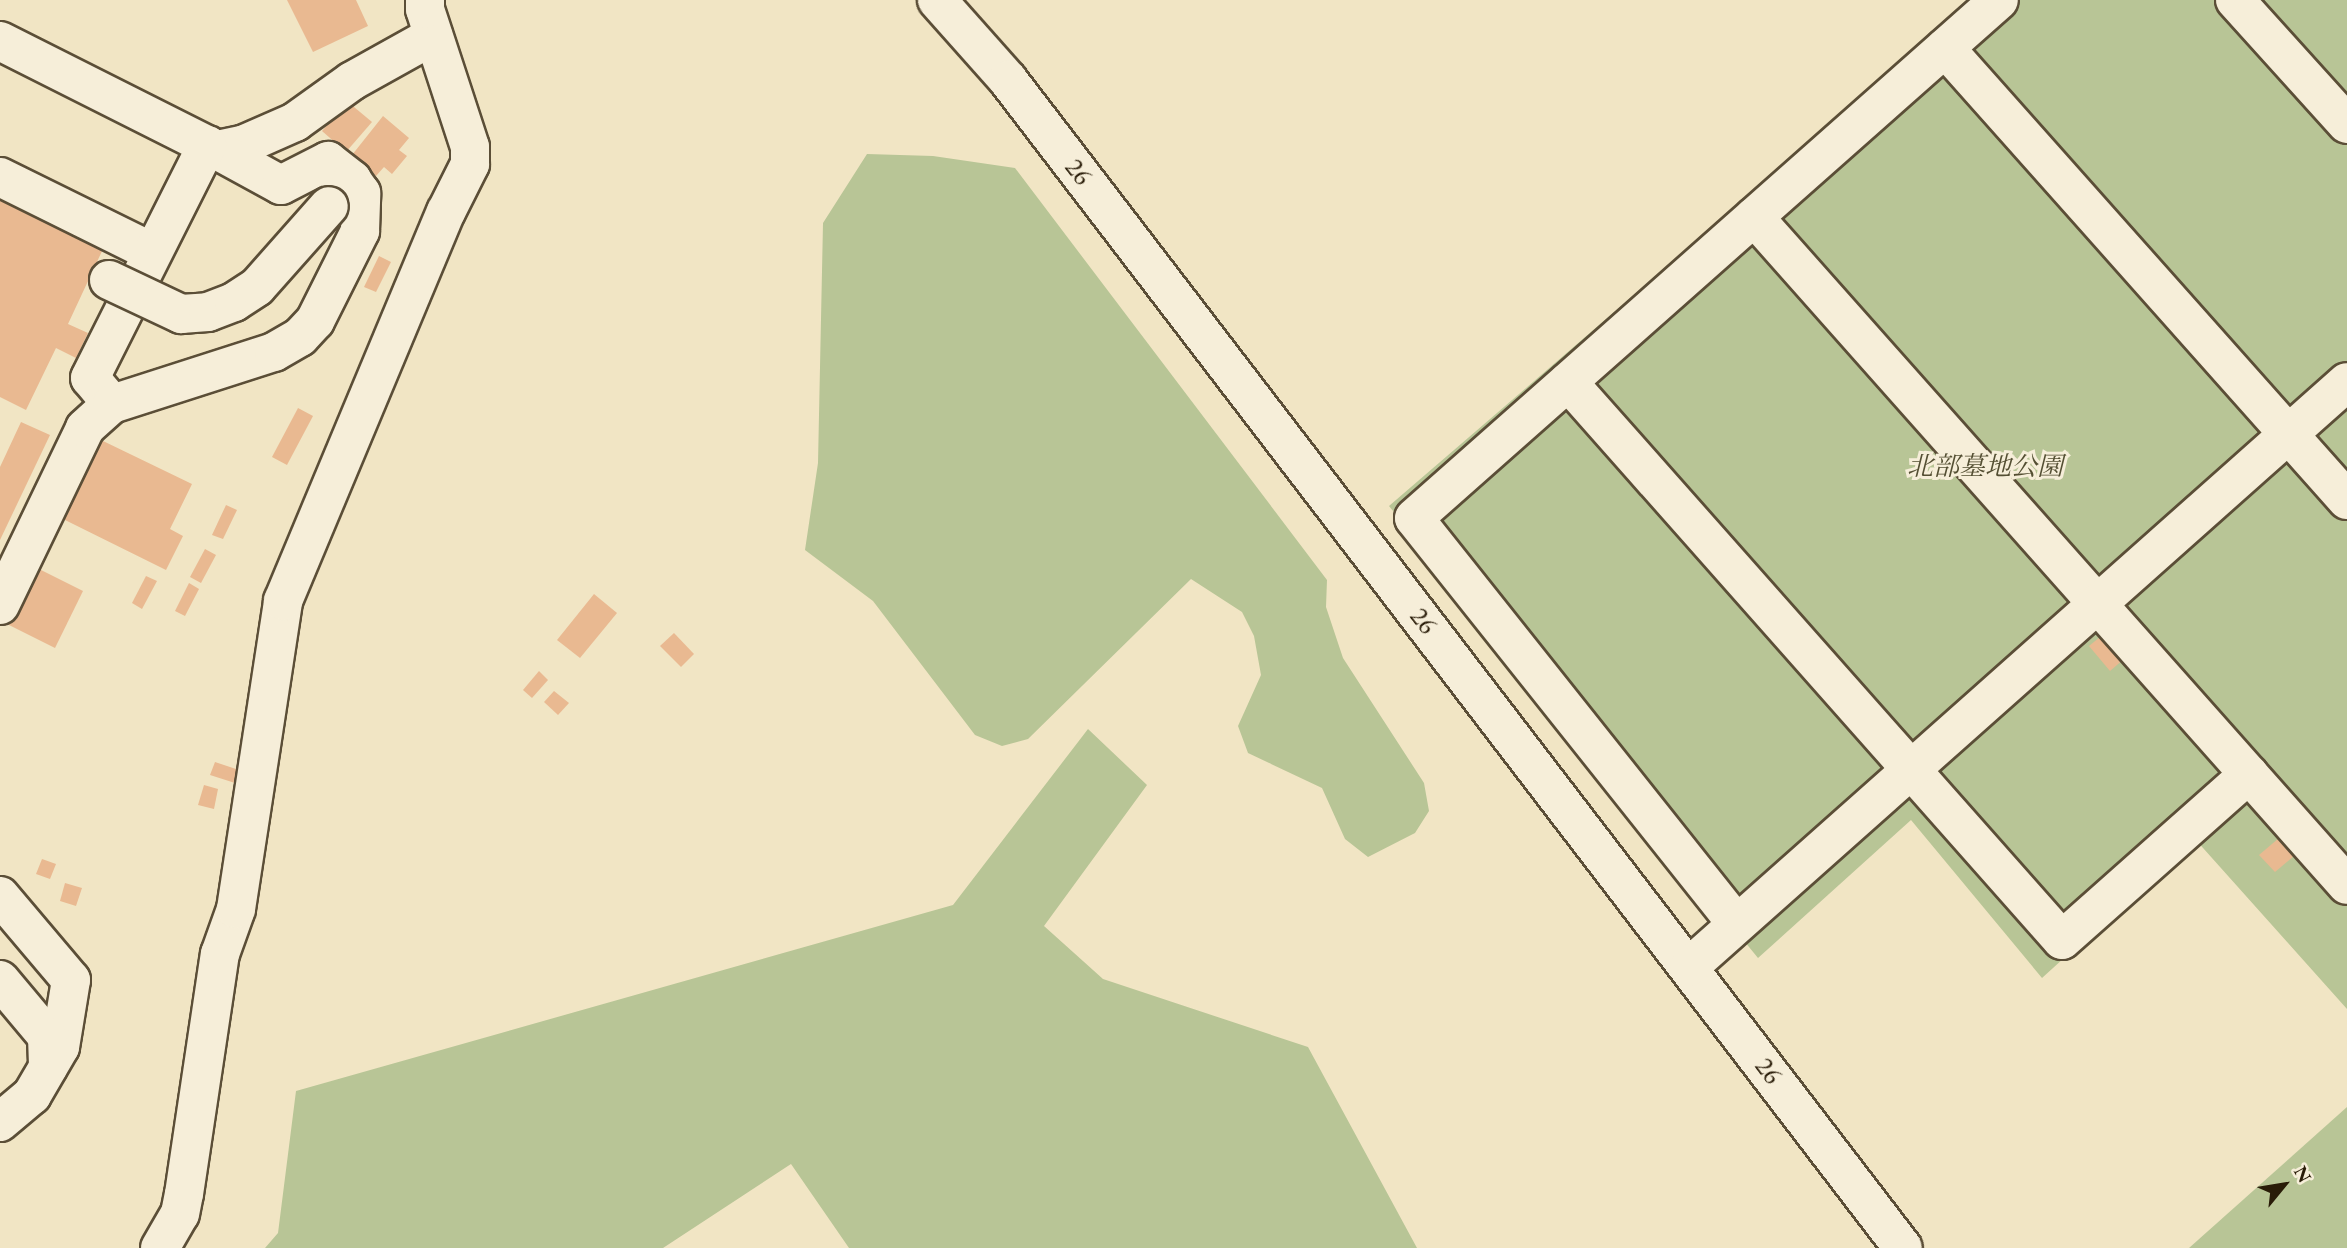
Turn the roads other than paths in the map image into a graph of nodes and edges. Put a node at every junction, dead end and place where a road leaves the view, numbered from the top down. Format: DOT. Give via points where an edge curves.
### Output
graph roads {
  1 [pos="425,0"];
  2 [pos="937,0"];
  3 [pos="1998,0"];
  4 [pos="2235,0"];
  5 [pos="433,36"];
  6 [pos="2,46"];
  7 [pos="1945,48"];
  8 [pos="2347,124"];
  9 [pos="212,147"];
  10 [pos="0,177"];
  11 [pos="340,193"];
  12 [pos="1754,217"];
  13 [pos="152,252"];
  14 [pos="109,281"];
  15 [pos="1568,382"];
  16 [pos="2347,382"];
  17 [pos="112,404"];
  18 [pos="2288,434"];
  19 [pos="2347,500"];
  20 [pos="2097,603"];
  21 [pos="0,605"];
  22 [pos="1909,769"];
  23 [pos="2249,774"];
  24 [pos="2347,885"];
  25 [pos="0,896"];
  26 [pos="1736,923"];
  27 [pos="1689,967"];
  28 [pos="0,980"];
  29 [pos="48,1067"];
  30 [pos="0,1122"];
  31 [pos="160,1248"];
  32 [pos="1903,1248"];
  1 -- 5 [label="street"];
  2 -- 27 [label="street, 26" via="1007,80"];
  3 -- 7 [label="street"];
  4 -- 8 [label="street"];
  5 -- 9 [label="street" via="352,81 295,122 245,144"];
  5 -- 31 [label="street" via="470,148 470,164 283,601 236,909 220,954 184,1194 176,1223"];
  6 -- 9 [label="street"];
  7 -- 12 [label="street"];
  7 -- 18 [label="street"];
  9 -- 11 [label="street" via="281,185 328,161"];
  9 -- 13 [label="street"];
  10 -- 13 [label="street"];
  11 -- 14 [label="street, bridge" via="257,287 208,312 181,314"];
  11 -- 17 [label="street" via="361,193 360,231 315,321 300,337 274,352"];
  12 -- 15 [label="street"];
  12 -- 20 [label="street"];
  13 -- 17 [label="street" via="89,378"];
  15 -- 22 [label="street"];
  15 -- 26 [label="street" via="1414,518"];
  16 -- 18 [label="street"];
  17 -- 21 [label="street" via="85,428"];
  18 -- 19 [label="street"];
  18 -- 20 [label="street"];
  20 -- 22 [label="street"];
  20 -- 23 [label="street"];
  22 -- 23 [label="street" via="2062,940"];
  22 -- 26 [label="street"];
  23 -- 24 [label="street"];
  25 -- 29 [label="street" via="71,980 60,1047"];
  26 -- 27 [label="street"];
  27 -- 32 [label="street, 26"];
  28 -- 29 [label="street" via="47,1036"];
  29 -- 30 [label="street" via="32,1095"];
}
